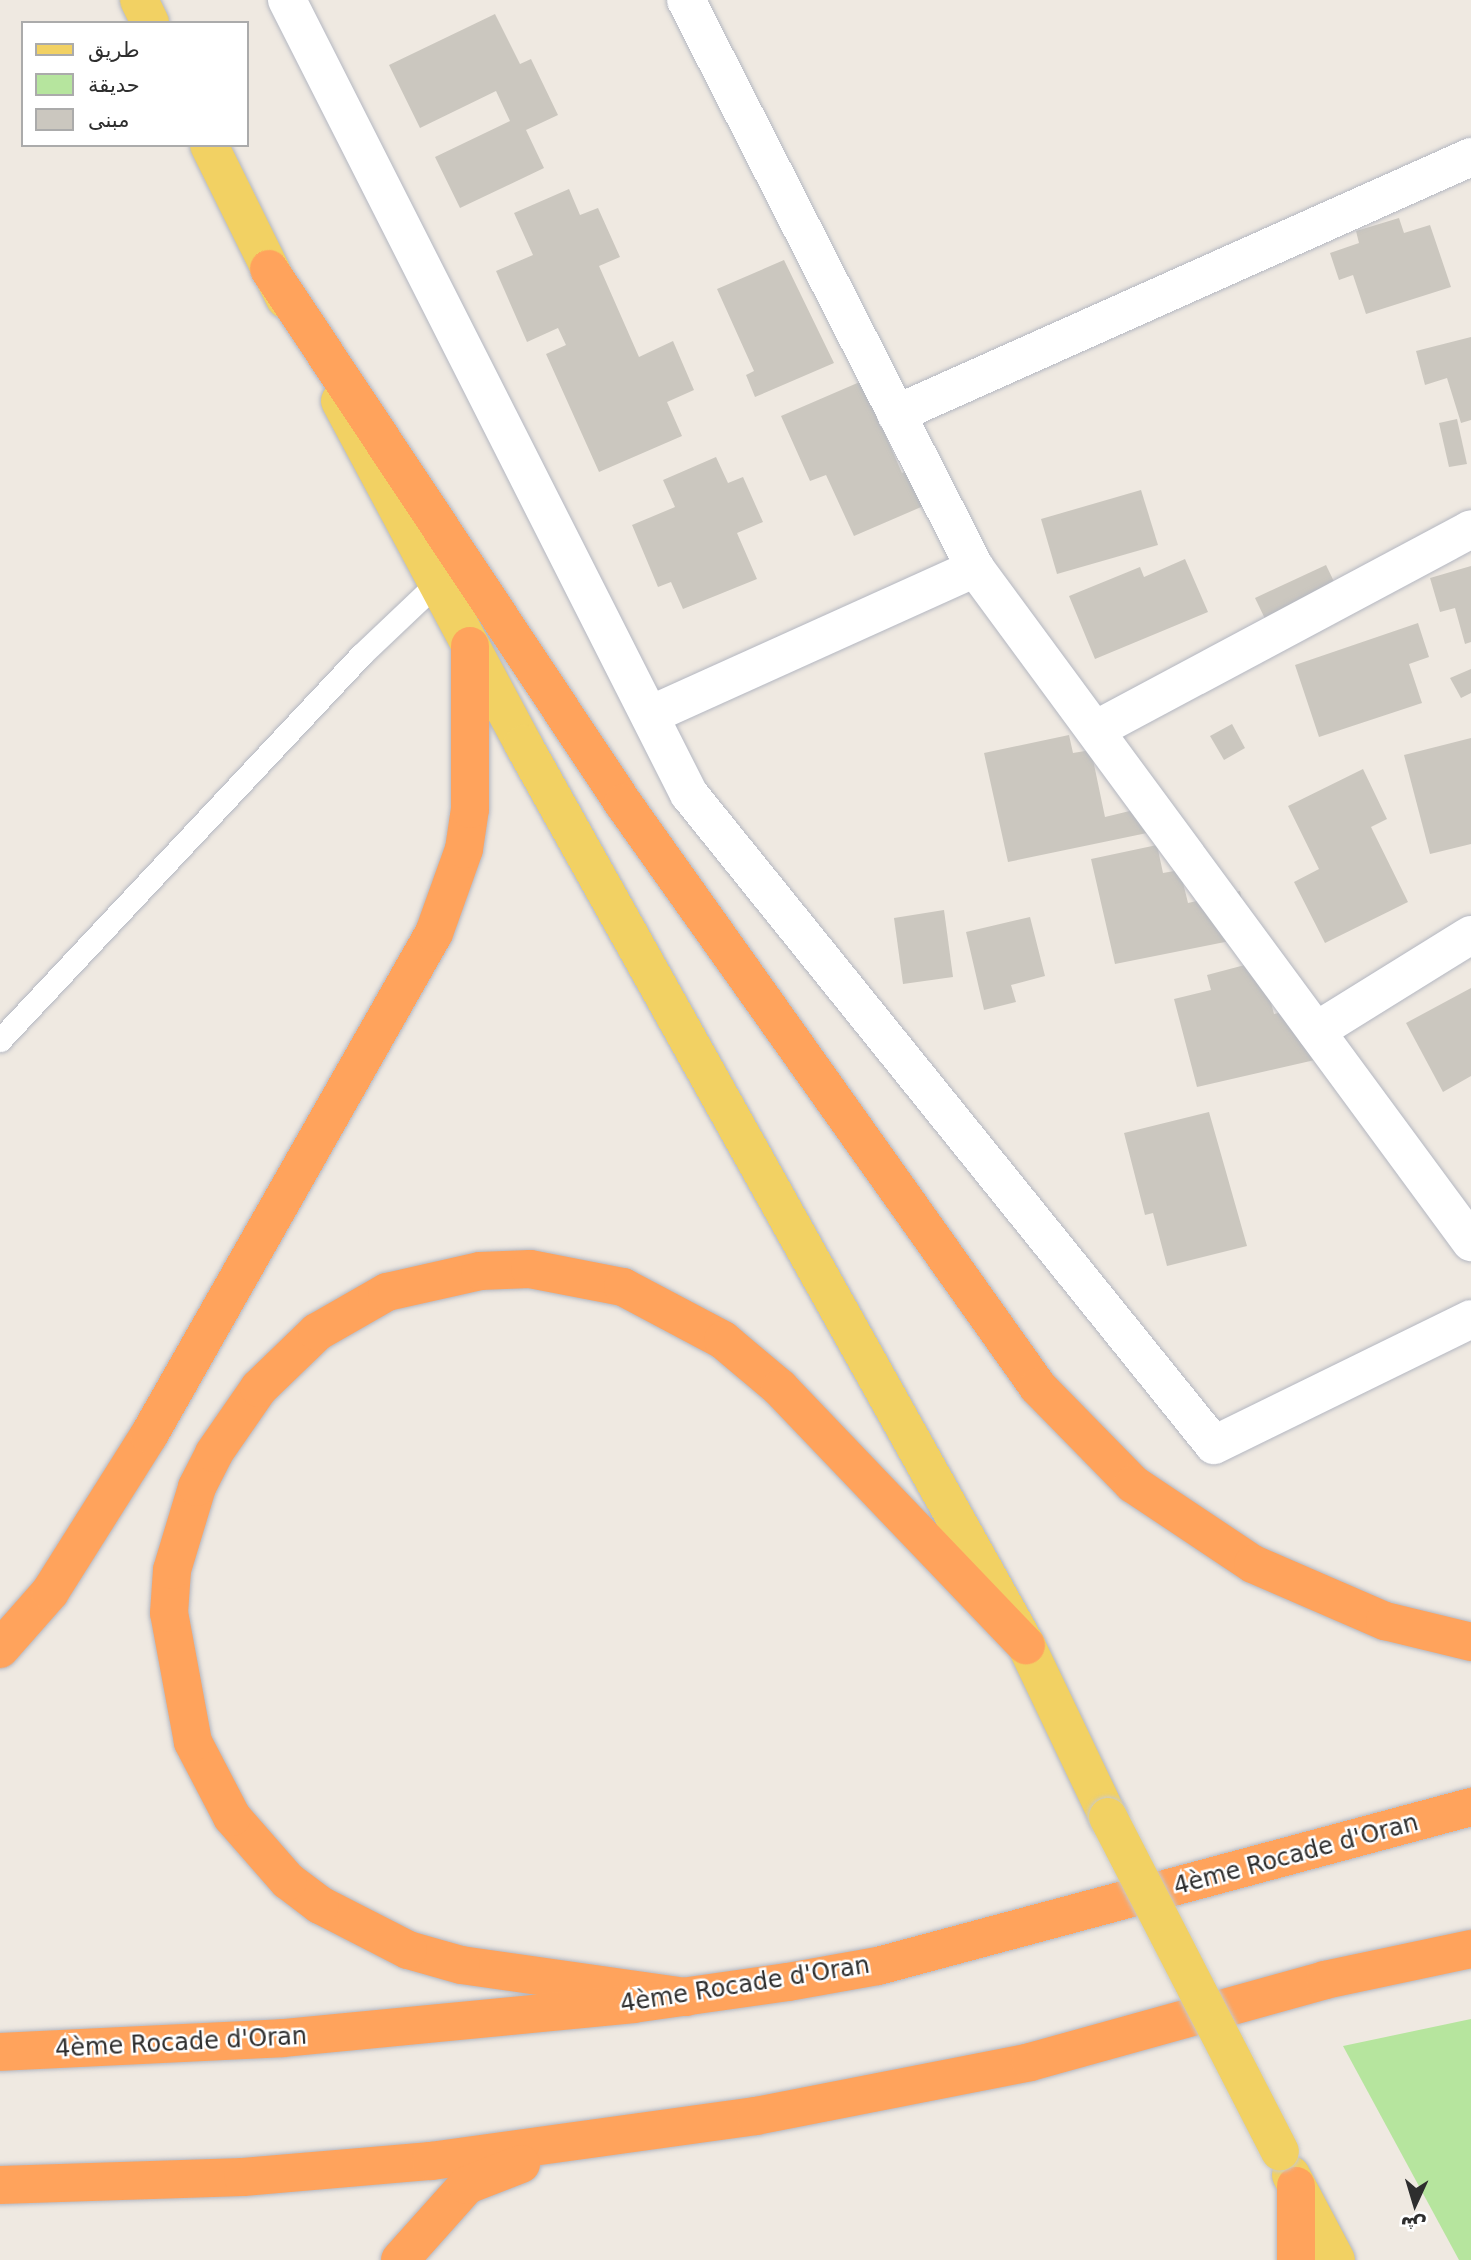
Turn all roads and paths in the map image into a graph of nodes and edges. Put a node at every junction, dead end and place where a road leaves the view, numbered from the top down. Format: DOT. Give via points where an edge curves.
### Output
graph roads {
  1 [pos="139,0"];
  2 [pos="287,0"];
  3 [pos="686,0"];
  4 [pos="149,21"];
  5 [pos="210,147"];
  6 [pos="1471,157"];
  7 [pos="269,270"];
  8 [pos="896,414"];
  9 [pos="1471,529"];
  10 [pos="975,568"];
  11 [pos="437,583"];
  12 [pos="470,646"];
  13 [pos="650,715"];
  14 [pos="1095,730"];
  15 [pos="1471,935"];
  16 [pos="1316,1031"];
  17 [pos="0,1040"];
  18 [pos="1471,1242"];
  19 [pos="1471,1319"];
  20 [pos="1471,1642"];
  21 [pos="1026,1645"];
  22 [pos="0,1649"];
  23 [pos="1471,1807"];
  24 [pos="1471,1950"];
  25 [pos="685,1997"];
  26 [pos="0,2052"];
  27 [pos="625,2133"];
  28 [pos="0,2185"];
  29 [pos="1296,2186"];
  30 [pos="400,2260"];
  31 [pos="1297,2260"];
  32 [pos="1336,2260"];
  1 -- 4 [label="main road"];
  2 -- 13 [label="street"];
  3 -- 8 [label="street"];
  5 -- 7 [label="main road"];
  6 -- 8 [label="street"];
  7 -- 11 [label="main road"];
  7 -- 20 [label="highway" via="623,803 1038,1387 1133,1484 1253,1564 1385,1622"];
  8 -- 10 [label="street"];
  9 -- 14 [label="street"];
  10 -- 13 [label="street"];
  10 -- 14 [label="street"];
  11 -- 12 [label="main road"];
  11 -- 17 [label="lane" via="361,655"];
  12 -- 21 [label="main road"];
  12 -- 22 [label="highway" via="470,809 464,849 434,933 149,1435 50,1592"];
  13 -- 19 [label="street" via="689,794 1214,1445"];
  14 -- 16 [label="street"];
  15 -- 16 [label="street"];
  16 -- 18 [label="street"];
  21 -- 25 [label="highway" via="780,1388 723,1340 624,1287 530,1269 433,1280 387,1292 349,1310 268,1378 214,1453 182,1527 172,1570 169,1613 181,1698 208,1779 232,1816 288,1881 320,1905 408,1950 461,1965"];
  21 -- 29 [label="main road, bridge"];
  23 -- 25 [label="highway, 4ème Rocade d'Oran" via="877,1966"];
  24 -- 27 [label="highway" via="1325,1980 1030,2062 756,2116"];
  25 -- 26 [label="highway, 4ème Rocade d'Oran" via="283,2038"];
  27 -- 28 [label="highway" via="431,2161 243,2177"];
  27 -- 30 [label="highway" via="467,2185"];
  29 -- 31 [label="highway"];
  29 -- 32 [label="main road"];
}
